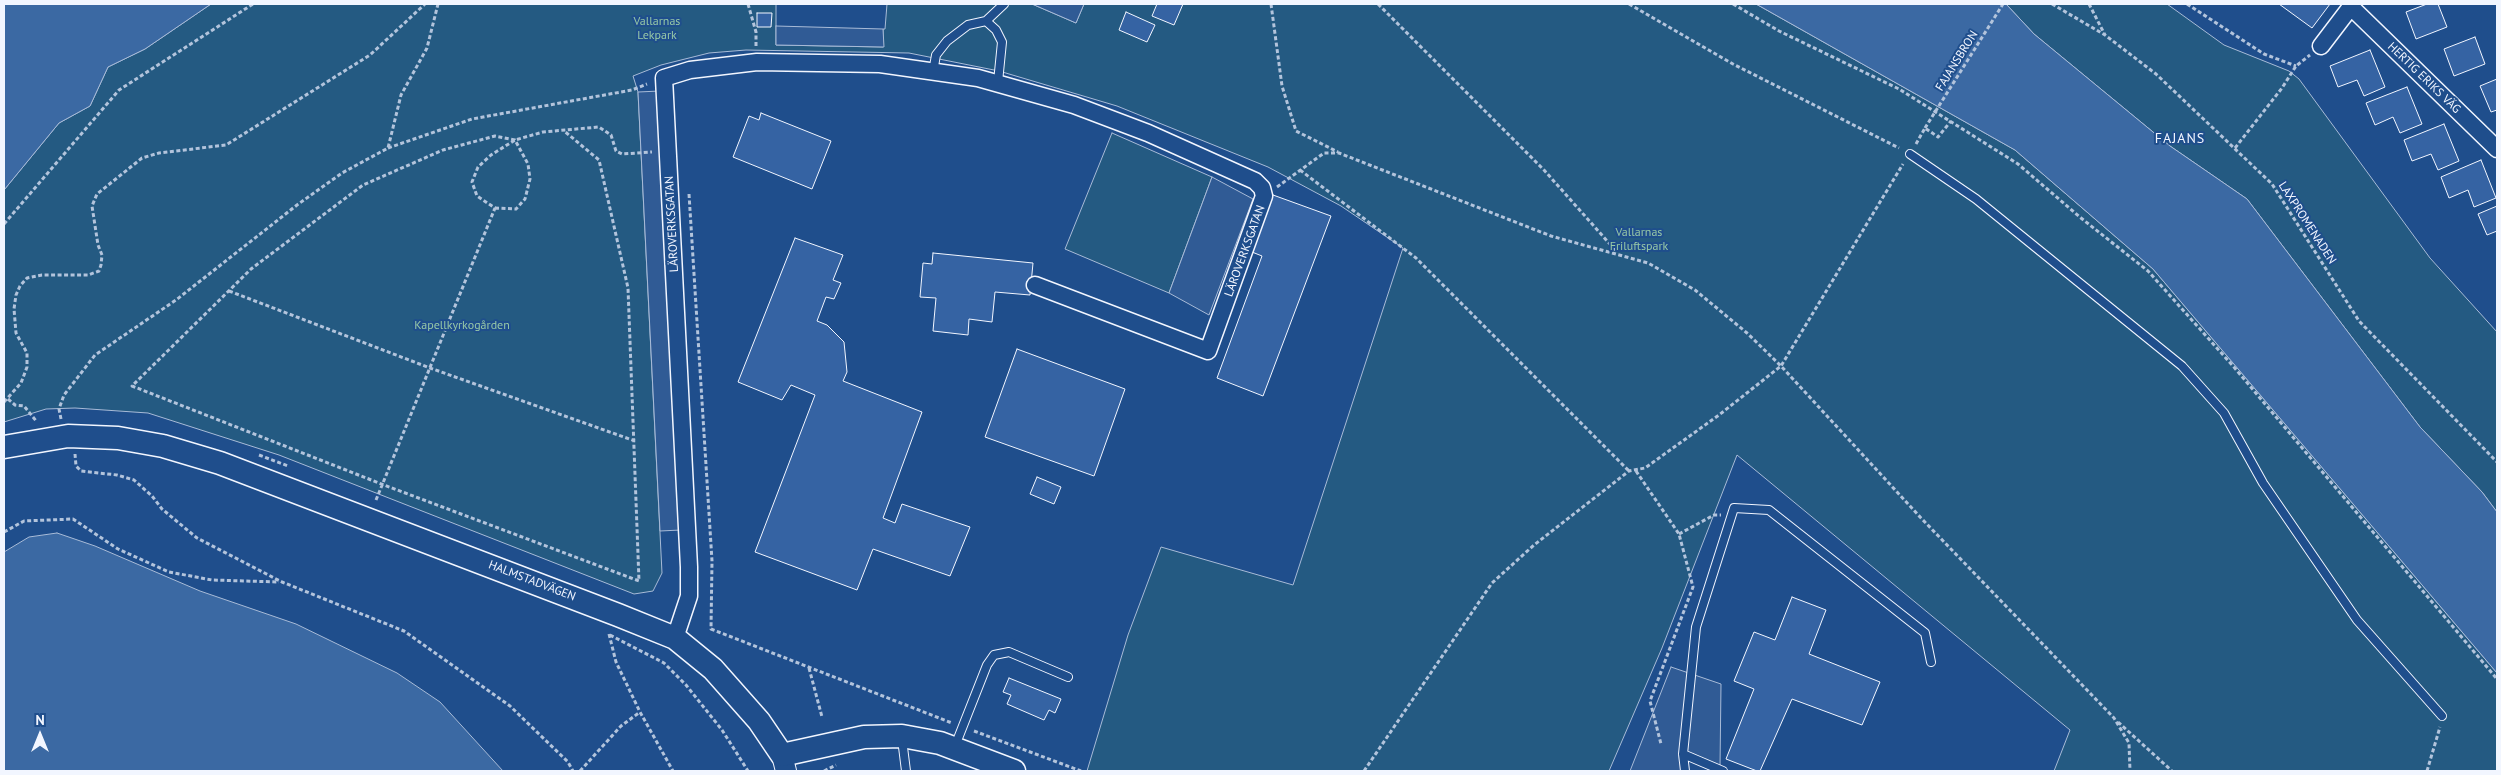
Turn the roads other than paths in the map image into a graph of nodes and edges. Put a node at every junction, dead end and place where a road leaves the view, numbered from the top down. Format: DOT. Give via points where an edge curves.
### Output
graph roads {
  1 [pos="1004,4"];
  2 [pos="2352,5"];
  3 [pos="986,21"];
  4 [pos="2321,46"];
  5 [pos="933,72"];
  6 [pos="998,82"];
  7 [pos="2497,149"];
  8 [pos="1910,154"];
  9 [pos="1034,285"];
  10 [pos="4,447"];
  11 [pos="675,638"];
  12 [pos="1930,662"];
  13 [pos="1068,677"];
  14 [pos="2442,716"];
  15 [pos="902,736"];
  16 [pos="954,748"];
  17 [pos="1683,754"];
  18 [pos="784,763"];
  19 [pos="992,767"];
  20 [pos="906,771"];
  21 [pos="1014,771"];
  22 [pos="1685,771"];
  23 [pos="1723,771"];
  1 -- 3 [label="lane"];
  2 -- 4 [label="street"];
  2 -- 7 [label="street, HERTIG ERIKS VÄG"];
  3 -- 5 [label="lane" via="968,25 947,41 936,55"];
  3 -- 6 [label="lane" via="1002,42"];
  5 -- 6 [label="street, LÄROVERKSGATAN"];
  5 -- 11 [label="street, LÄROVERKSGATAN" via="880,64 757,62 690,70 664,78 689,567 689,596"];
  6 -- 9 [label="street, LÄROVERKSGATAN" via="1074,105 1148,133 1255,181 1264,196 1208,351"];
  8 -- 14 [label="lane" via="1976,199 2182,366 2224,413 2263,483 2358,620"];
  10 -- 11 [label="main road, HALMSTADVÄGEN" via="68,436 118,438 163,446 220,463 613,625"];
  11 -- 18 [label="main road, HALMSTADVÄGEN" via="713,669 738,696"];
  12 -- 17 [label="lane" via="1925,633 1768,510 1734,508 1696,627"];
  13 -- 16 [label="lane" via="1009,652 994,655"];
  15 -- 16 [label="main road, HALMSTADVÄGEN"];
  15 -- 18 [label="main road, HALMSTADVÄGEN" via="864,737"];
  15 -- 20 [label="lane"];
  16 -- 19 [label="main road, HALMSTADVÄGEN"];
  17 -- 22 [label="lane"];
  17 -- 23 [label="lane"];
  19 -- 21 [label="main road, HALMSTADVÄGEN"];
}
